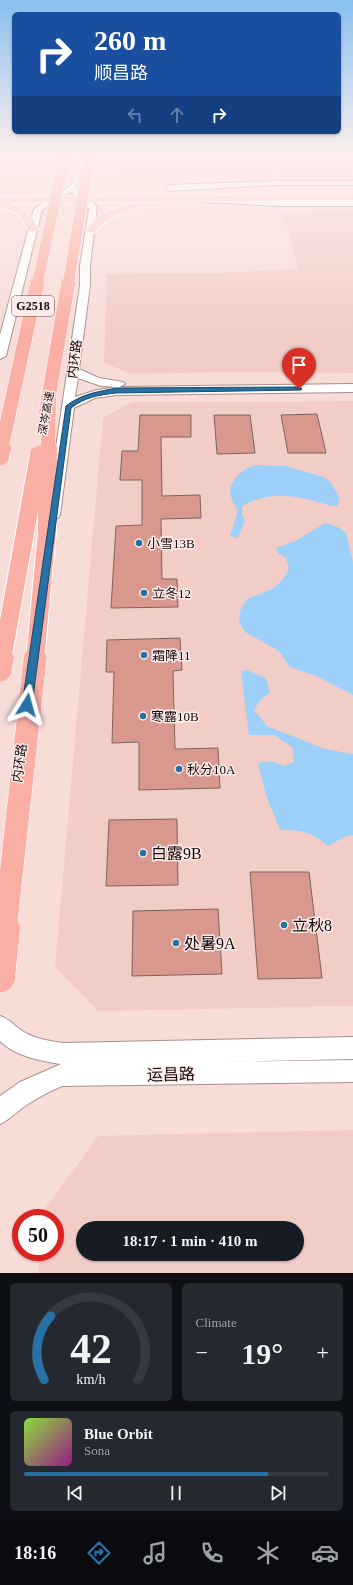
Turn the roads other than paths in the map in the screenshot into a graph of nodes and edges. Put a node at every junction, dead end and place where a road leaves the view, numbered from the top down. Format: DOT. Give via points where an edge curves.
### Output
graph roads {
  1 [pos="26,214"];
  2 [pos="37,214"];
  3 [pos="52,214"];
  4 [pos="80,214"];
  5 [pos="92,214"];
  6 [pos="110,214"];
  7 [pos="33,229"];
  8 [pos="91,230"];
  9 [pos="0,355"];
  10 [pos="72,370"];
  11 [pos="353,382"];
  12 [pos="353,388"];
  13 [pos="49,399"];
  14 [pos="68,407"];
  15 [pos="0,456"];
  16 [pos="0,670"];
  17 [pos="0,895"];
  18 [pos="0,977"];
  19 [pos="0,1026"];
  20 [pos="353,1048"];
  21 [pos="353,1070"];
  22 [pos="0,1112"];
  1 -- 7 [label="main road"];
  2 -- 7 [label="main road"];
  3 -- 15 [label="highway, G2518, bridge"];
  4 -- 13 [label="highway, 深岑高速 / G2518, bridge"];
  5 -- 8 [label="main road, 内环路"];
  6 -- 8 [label="main road" via="100,219"];
  7 -- 9 [label="main road"];
  8 -- 10 [label="main road, 内环路"];
  10 -- 11 [label="main road" via="91,380 116,384"];
  10 -- 14 [label="main road, 内环路"];
  12 -- 14 [label="main road" via="116,390 89,395"];
  13 -- 16 [label="highway, 深岑高速 / G2518, bridge"];
  13 -- 18 [label="highway, bridge" via="46,539 39,624"];
  14 -- 17 [label="main road, 内环路"];
  19 -- 20 [label="main road, 运昌路" via="14,1039 40,1050 64,1054"];
  21 -- 22 [label="main road, 运昌路" via="62,1076 35,1086 7,1104"];
}
